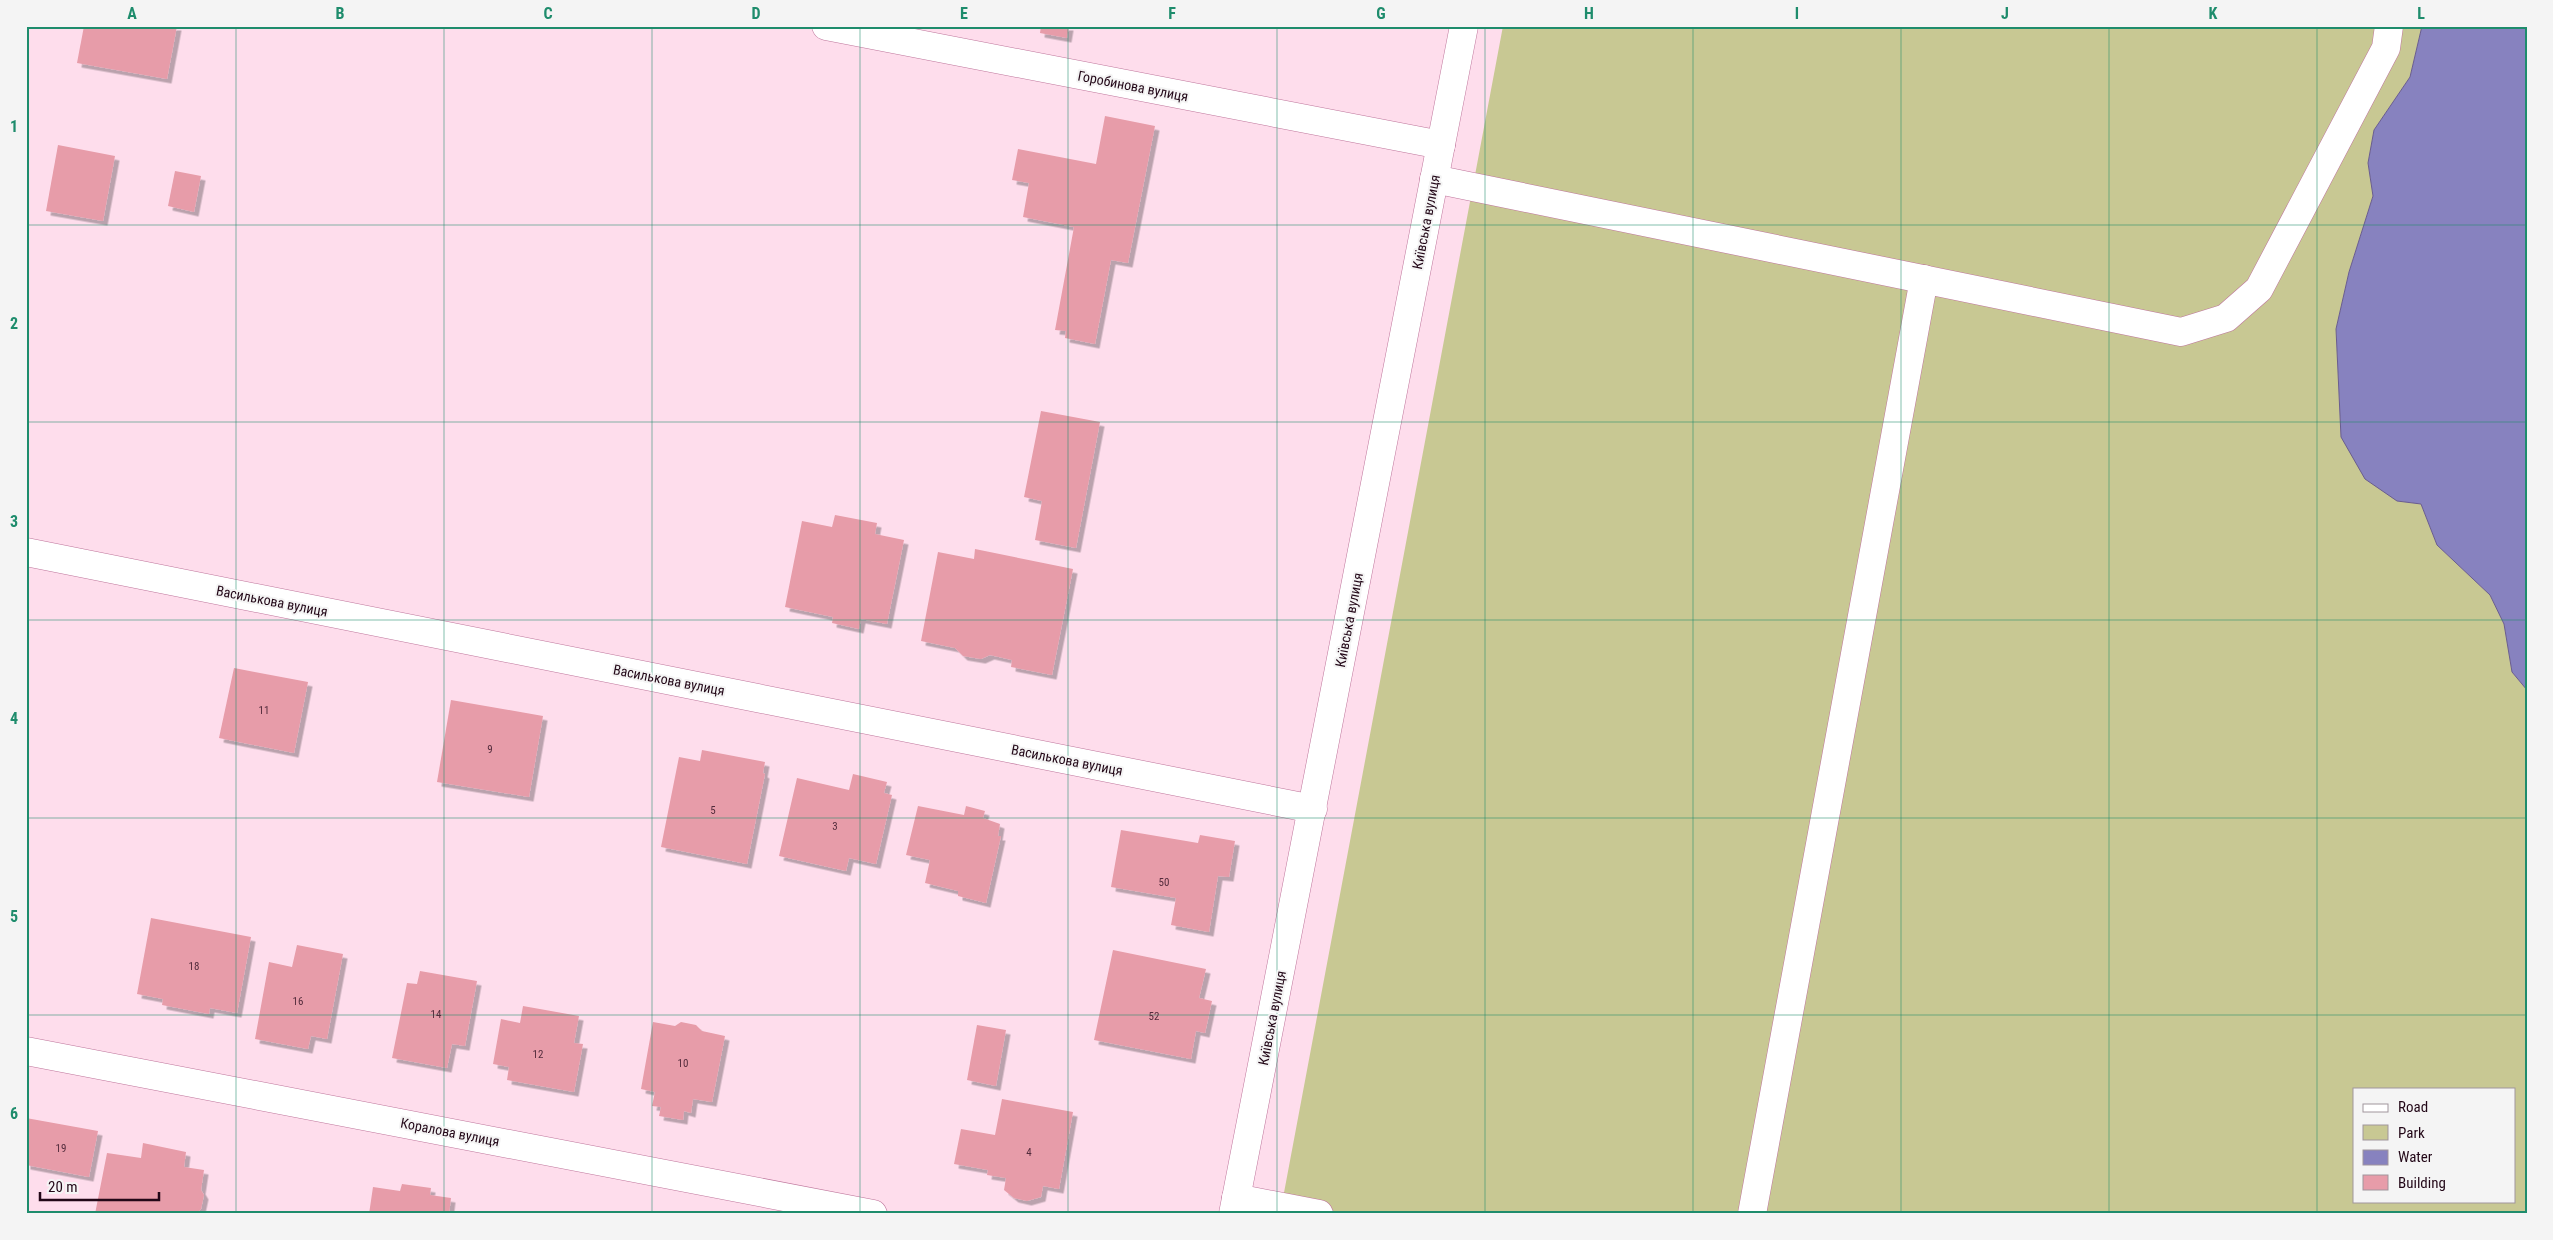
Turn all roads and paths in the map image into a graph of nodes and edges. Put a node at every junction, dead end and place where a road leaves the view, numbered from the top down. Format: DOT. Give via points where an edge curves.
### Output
graph roads {
  1 [pos="826,26"];
  2 [pos="1464,26"];
  3 [pos="2389,26"];
  4 [pos="1441,145"];
  5 [pos="1434,179"];
  6 [pos="1924,280"];
  7 [pos="26,552"];
  8 [pos="1313,809"];
  9 [pos="26,1051"];
  10 [pos="1235,1206"];
  11 [pos="873,1214"];
  12 [pos="1319,1214"];
  13 [pos="1752,1214"];
  1 -- 4 [label="street, Горобинова вулиця"];
  2 -- 4 [label="street, Київська вулиця"];
  3 -- 6 [label="street" via="2386,48 2259,289 2226,318 2181,332"];
  4 -- 5 [label="street, Київська вулиця"];
  5 -- 6 [label="street"];
  5 -- 8 [label="street, Київська вулиця"];
  6 -- 13 [label="street"];
  7 -- 8 [label="street, Василькова вулиця"];
  8 -- 10 [label="street, Київська вулиця"];
  9 -- 11 [label="street, Коралова вулиця"];
  10 -- 12 [label="street"];
}
